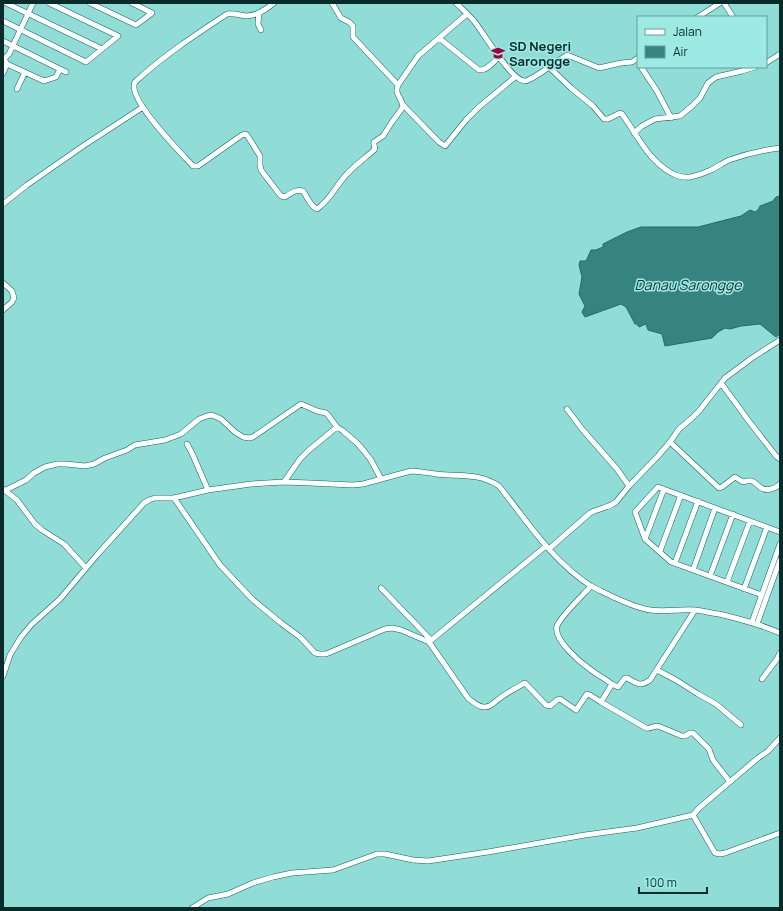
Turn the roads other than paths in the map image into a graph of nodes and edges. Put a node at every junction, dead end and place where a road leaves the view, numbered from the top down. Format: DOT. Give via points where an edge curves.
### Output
graph roads {
  1 [pos="6,3"];
  2 [pos="33,3"];
  3 [pos="49,3"];
  4 [pos="90,3"];
  5 [pos="132,3"];
  6 [pos="274,3"];
  7 [pos="332,3"];
  8 [pos="456,3"];
  9 [pos="720,3"];
  10 [pos="724,3"];
  11 [pos="259,13"];
  12 [pos="28,14"];
  13 [pos="467,14"];
  14 [pos="700,16"];
  15 [pos="732,16"];
  16 [pos="3,22"];
  17 [pos="20,30"];
  18 [pos="260,30"];
  19 [pos="439,38"];
  20 [pos="3,42"];
  21 [pos="13,46"];
  22 [pos="102,49"];
  23 [pos="780,54"];
  24 [pos="499,56"];
  25 [pos="637,60"];
  26 [pos="5,61"];
  27 [pos="767,62"];
  28 [pos="549,67"];
  29 [pos="642,68"];
  30 [pos="752,68"];
  31 [pos="60,69"];
  32 [pos="25,72"];
  33 [pos="66,72"];
  34 [pos="3,74"];
  35 [pos="516,77"];
  36 [pos="398,84"];
  37 [pos="17,89"];
  38 [pos="403,105"];
  39 [pos="143,107"];
  40 [pos="671,118"];
  41 [pos="634,133"];
  42 [pos="780,148"];
  43 [pos="3,204"];
  44 [pos="3,283"];
  45 [pos="3,310"];
  46 [pos="780,340"];
  47 [pos="721,383"];
  48 [pos="567,409"];
  49 [pos="337,426"];
  50 [pos="670,442"];
  51 [pos="187,444"];
  52 [pos="780,459"];
  53 [pos="381,479"];
  54 [pos="284,482"];
  55 [pos="780,484"];
  56 [pos="629,486"];
  57 [pos="664,488"];
  58 [pos="4,490"];
  59 [pos="208,490"];
  60 [pos="681,495"];
  61 [pos="174,498"];
  62 [pos="698,501"];
  63 [pos="715,508"];
  64 [pos="733,514"];
  65 [pos="750,521"];
  66 [pos="767,527"];
  67 [pos="780,532"];
  68 [pos="645,538"];
  69 [pos="780,544"];
  70 [pos="547,547"];
  71 [pos="660,552"];
  72 [pos="780,560"];
  73 [pos="675,563"];
  74 [pos="86,568"];
  75 [pos="692,570"];
  76 [pos="710,576"];
  77 [pos="727,582"];
  78 [pos="591,586"];
  79 [pos="381,588"];
  80 [pos="744,589"];
  81 [pos="762,595"];
  82 [pos="695,610"];
  83 [pos="754,623"];
  84 [pos="780,633"];
  85 [pos="430,641"];
  86 [pos="780,653"];
  87 [pos="657,670"];
  88 [pos="3,676"];
  89 [pos="762,679"];
  90 [pos="612,684"];
  91 [pos="600,702"];
  92 [pos="741,725"];
  93 [pos="780,738"];
  94 [pos="730,782"];
  95 [pos="693,815"];
  96 [pos="780,833"];
  97 [pos="192,908"];
  1 -- 12 [label="street"];
  2 -- 12 [label="street"];
  3 -- 22 [label="street" via="118,36"];
  4 -- 5 [label="street" via="136,25 152,13"];
  6 -- 11 [label="street"];
  7 -- 36 [label="street" via="341,18 353,26 353,37"];
  8 -- 13 [label="street"];
  9 -- 14 [label="street"];
  10 -- 15 [label="street"];
  11 -- 18 [label="street"];
  11 -- 39 [label="street" via="248,16 227,14 195,34 150,69 134,85"];
  12 -- 17 [label="street"];
  12 -- 22 [label="street"];
  13 -- 19 [label="street"];
  13 -- 24 [label="street"];
  16 -- 17 [label="street"];
  17 -- 21 [label="street"];
  17 -- 22 [label="street" via="86,62"];
  19 -- 24 [label="street" via="481,71"];
  19 -- 36 [label="street" via="418,56"];
  20 -- 21 [label="street"];
  21 -- 26 [label="street"];
  21 -- 31 [label="street"];
  23 -- 27 [label="street"];
  24 -- 35 [label="street"];
  25 -- 28 [label="street" via="599,68 567,55"];
  26 -- 32 [label="street"];
  26 -- 34 [label="street"];
  28 -- 35 [label="street" via="527,81"];
  28 -- 41 [label="street" via="604,119 622,114"];
  29 -- 40 [label="street"];
  30 -- 40 [label="street" via="716,77 708,83 692,106 680,116"];
  31 -- 32 [label="street" via="56,77 44,81"];
  31 -- 33 [label="street"];
  32 -- 37 [label="street"];
  35 -- 38 [label="street" via="479,107 445,146 438,142"];
  36 -- 38 [label="street" via="397,94"];
  38 -- 39 [label="street" via="383,136 374,142 374,150 348,173 330,197 317,209 303,192 298,190 285,197 280,196 261,170 260,156 247,135 242,135 198,166 193,166"];
  39 -- 43 [label="street" via="82,146"];
  40 -- 41 [label="street" via="655,119"];
  41 -- 42 [label="street" via="663,168 686,177 701,174 728,161"];
  44 -- 45 [label="street" via="12,291 14,298"];
  46 -- 47 [label="street"];
  47 -- 50 [label="street"];
  47 -- 52 [label="street"];
  48 -- 56 [label="street"];
  49 -- 53 [label="street" via="364,451"];
  49 -- 54 [label="street" via="300,459"];
  49 -- 58 [label="street" via="326,413 301,404 249,438 243,437 212,415 198,419 181,434 165,440 135,445 94,464 57,464 45,467 26,480"];
  50 -- 55 [label="street" via="719,488 735,477 743,482 750,480 766,490"];
  50 -- 56 [label="street"];
  51 -- 59 [label="street"];
  53 -- 54 [label="street" via="353,485"];
  53 -- 70 [label="street" via="415,471 470,475 495,483"];
  54 -- 59 [label="street"];
  56 -- 70 [label="street" via="616,502 590,513"];
  57 -- 60 [label="street"];
  57 -- 68 [label="street"];
  57 -- 68 [label="street" via="658,487 635,512"];
  58 -- 74 [label="street" via="17,500 35,524 64,544"];
  59 -- 61 [label="street"];
  60 -- 62 [label="street"];
  60 -- 71 [label="street"];
  61 -- 74 [label="street" via="155,498 144,503"];
  61 -- 85 [label="street" via="220,565 257,604 300,636 315,653 326,654 392,628"];
  62 -- 63 [label="street"];
  62 -- 73 [label="street"];
  63 -- 64 [label="street"];
  63 -- 75 [label="street"];
  64 -- 65 [label="street"];
  64 -- 76 [label="street"];
  65 -- 66 [label="street"];
  65 -- 77 [label="street"];
  66 -- 67 [label="street"];
  66 -- 80 [label="street"];
  68 -- 71 [label="street"];
  69 -- 81 [label="street"];
  70 -- 78 [label="street"];
  70 -- 85 [label="street"];
  71 -- 73 [label="street"];
  72 -- 83 [label="street"];
  73 -- 75 [label="street"];
  74 -- 88 [label="street" via="60,599 21,637 10,655"];
  75 -- 76 [label="street"];
  76 -- 77 [label="street"];
  77 -- 80 [label="street"];
  78 -- 82 [label="street" via="636,607 650,610"];
  78 -- 90 [label="street" via="557,625 557,631 571,653"];
  79 -- 85 [label="street"];
  80 -- 81 [label="street"];
  81 -- 83 [label="street"];
  82 -- 83 [label="street"];
  82 -- 87 [label="street"];
  83 -- 84 [label="street"];
  85 -- 91 [label="street" via="468,698 482,707 490,706 525,683 548,706 560,699 577,710 587,694"];
  86 -- 89 [label="street"];
  87 -- 90 [label="street" via="650,680 642,685 626,678 618,687"];
  87 -- 92 [label="street" via="716,704"];
  90 -- 91 [label="street"];
  91 -- 94 [label="street" via="646,728 658,726 682,736 693,734 709,749 713,760"];
  93 -- 94 [label="street"];
  94 -- 95 [label="street"];
  95 -- 96 [label="street" via="717,854"];
  95 -- 97 [label="street" via="637,828 428,861 377,854 333,870 273,877 228,894 208,898"];
}
